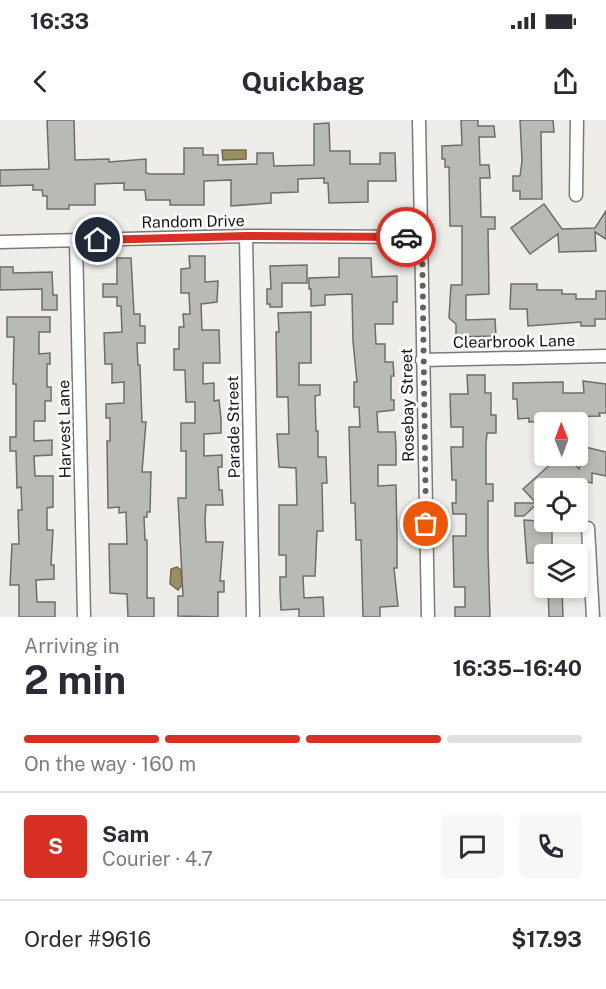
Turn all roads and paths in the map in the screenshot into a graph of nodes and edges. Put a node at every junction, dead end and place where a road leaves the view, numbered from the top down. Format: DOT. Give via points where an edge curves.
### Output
graph roads {
  1 [pos="420,120"];
  2 [pos="577,120"];
  3 [pos="576,195"];
  4 [pos="246,236"];
  5 [pos="422,237"];
  6 [pos="76,240"];
  7 [pos="0,242"];
  8 [pos="606,356"];
  9 [pos="422,360"];
  10 [pos="588,528"];
  11 [pos="84,617"];
  12 [pos="254,617"];
  13 [pos="428,617"];
  14 [pos="593,617"];
  1 -- 5 [label="street, Rosebay Street"];
  2 -- 3 [label="street"];
  4 -- 5 [label="street, Random Drive"];
  4 -- 6 [label="street, Random Drive"];
  4 -- 12 [label="street, Parade Street"];
  5 -- 9 [label="street, Rosebay Street"];
  6 -- 7 [label="street, Random Drive"];
  6 -- 11 [label="street, Harvest Lane"];
  8 -- 9 [label="street, Clearbrook Lane"];
  9 -- 13 [label="street, Rosebay Street"];
  10 -- 14 [label="street"];
}
